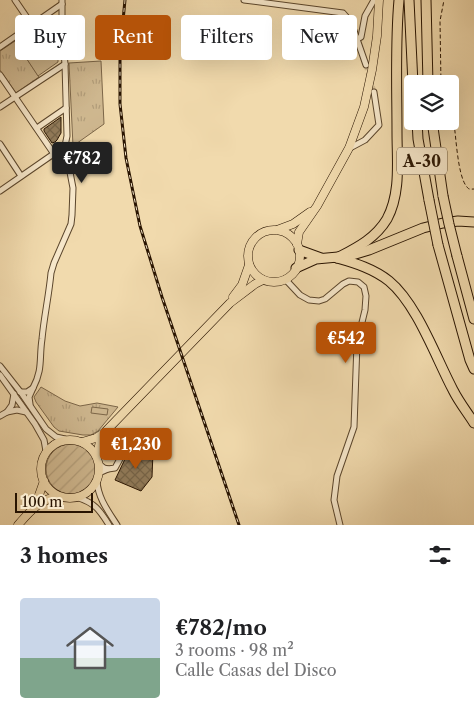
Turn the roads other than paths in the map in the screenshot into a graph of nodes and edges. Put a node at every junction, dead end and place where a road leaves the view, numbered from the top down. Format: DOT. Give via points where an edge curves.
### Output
graph roads {
  1 [pos="15,0"];
  2 [pos="244,0"];
  3 [pos="374,0"];
  4 [pos="379,0"];
  5 [pos="399,0"];
  6 [pos="409,0"];
  7 [pos="426,0"];
  8 [pos="62,2"];
  9 [pos="25,15"];
  10 [pos="45,15"];
  11 [pos="344,15"];
  12 [pos="15,36"];
  13 [pos="357,39"];
  14 [pos="0,46"];
  15 [pos="65,64"];
  16 [pos="366,66"];
  17 [pos="0,75"];
  18 [pos="413,75"];
  19 [pos="428,75"];
  20 [pos="374,92"];
  21 [pos="15,97"];
  22 [pos="0,107"];
  23 [pos="66,108"];
  24 [pos="37,128"];
  25 [pos="418,130"];
  26 [pos="433,130"];
  27 [pos="0,144"];
  28 [pos="65,146"];
  29 [pos="349,148"];
  30 [pos="54,154"];
  31 [pos="21,176"];
  32 [pos="0,191"];
  33 [pos="317,206"];
  34 [pos="474,222"];
  35 [pos="277,230"];
  36 [pos="298,247"];
  37 [pos="457,256"];
  38 [pos="321,258"];
  39 [pos="336,258"];
  40 [pos="249,265"];
  41 [pos="296,268"];
  42 [pos="285,279"];
  43 [pos="263,280"];
  44 [pos="230,303"];
  45 [pos="474,309"];
  46 [pos="474,319"];
  47 [pos="0,366"];
  48 [pos="474,369"];
  49 [pos="0,375"];
  50 [pos="33,388"];
  51 [pos="17,393"];
  52 [pos="30,405"];
  53 [pos="7,412"];
  54 [pos="27,412"];
  55 [pos="0,416"];
  56 [pos="474,423"];
  57 [pos="104,433"];
  58 [pos="65,440"];
  59 [pos="82,442"];
  60 [pos="46,451"];
  61 [pos="97,456"];
  62 [pos="121,457"];
  63 [pos="99,464"];
  64 [pos="108,469"];
  65 [pos="99,473"];
  66 [pos="44,481"];
  67 [pos="97,482"];
  68 [pos="58,496"];
  69 [pos="76,497"];
  70 [pos="33,508"];
  71 [pos="18,525"];
  72 [pos="109,525"];
  73 [pos="117,525"];
  74 [pos="340,525"];
  1 -- 9 [label="street"];
  2 -- 11 [label="street"];
  3 -- 13 [label="street" via="365,16 361,37"];
  4 -- 29 [label="main road" via="372,70 364,106"];
  5 -- 39 [label="highway" via="396,27 396,196 386,219 372,237"];
  6 -- 18 [label="highway"];
  7 -- 19 [label="highway"];
  8 -- 10 [label="street"];
  8 -- 15 [label="street"];
  12 -- 14 [label="street"];
  13 -- 16 [label="street"];
  15 -- 21 [label="street"];
  15 -- 23 [label="street"];
  17 -- 21 [label="street"];
  20 -- 29 [label="street" via="379,125 365,140"];
  21 -- 22 [label="street"];
  21 -- 24 [label="street"];
  23 -- 24 [label="street"];
  23 -- 28 [label="street"];
  24 -- 30 [label="street"];
  25 -- 48 [label="highway, A-30, bridge" via="438,245"];
  26 -- 37 [label="highway, A-30, bridge" via="443,196"];
  27 -- 31 [label="street"];
  28 -- 30 [label="street"];
  28 -- 50 [label="street" via="73,188 71,224 54,263 40,371"];
  29 -- 33 [label="main road"];
  30 -- 31 [label="street"];
  31 -- 32 [label="street"];
  33 -- 35 [label="main road" via="293,224"];
  33 -- 36 [label="main road" via="299,232"];
  34 -- 39 [label="highway" via="458,221 423,228 368,250"];
  35 -- 36 [label="main road" via="292,237"];
  35 -- 40 [label="main road" via="262,232 251,243"];
  36 -- 38 [label="highway"];
  36 -- 41 [label="main road"];
  37 -- 45 [label="highway"];
  37 -- 46 [label="highway, A-30"];
  38 -- 39 [label="highway"];
  38 -- 41 [label="highway"];
  39 -- 56 [label="highway" via="379,274 405,298 454,392"];
  40 -- 43 [label="main road"];
  40 -- 44 [label="main road" via="242,285"];
  41 -- 42 [label="main road"];
  42 -- 43 [label="main road" via="278,282"];
  42 -- 74 [label="street" via="309,300 325,299 349,281 364,287 366,296 357,342 354,427 337,476 334,500"];
  43 -- 44 [label="main road"];
  44 -- 57 [label="main road"];
  47 -- 51 [label="street"];
  49 -- 51 [label="street"];
  50 -- 51 [label="street"];
  50 -- 52 [label="street"];
  51 -- 52 [label="street"];
  51 -- 53 [label="street"];
  51 -- 54 [label="street"];
  52 -- 58 [label="street" via="46,429"];
  53 -- 54 [label="street"];
  53 -- 55 [label="street"];
  54 -- 60 [label="street" via="41,432"];
  57 -- 59 [label="main road"];
  57 -- 61 [label="main road"];
  58 -- 59 [label="main road"];
  58 -- 60 [label="main road"];
  59 -- 61 [label="main road"];
  60 -- 66 [label="main road" via="41,466"];
  61 -- 63 [label="main road"];
  62 -- 64 [label="street" via="115,468"];
  63 -- 64 [label="street"];
  63 -- 65 [label="main road"];
  64 -- 65 [label="street"];
  65 -- 67 [label="main road"];
  66 -- 68 [label="main road"];
  66 -- 70 [label="main road"];
  67 -- 69 [label="main road" via="85,494"];
  67 -- 73 [label="street" via="99,495"];
  68 -- 69 [label="main road"];
  68 -- 70 [label="main road"];
  69 -- 72 [label="street" via="98,508"];
  70 -- 71 [label="main road"];
}
